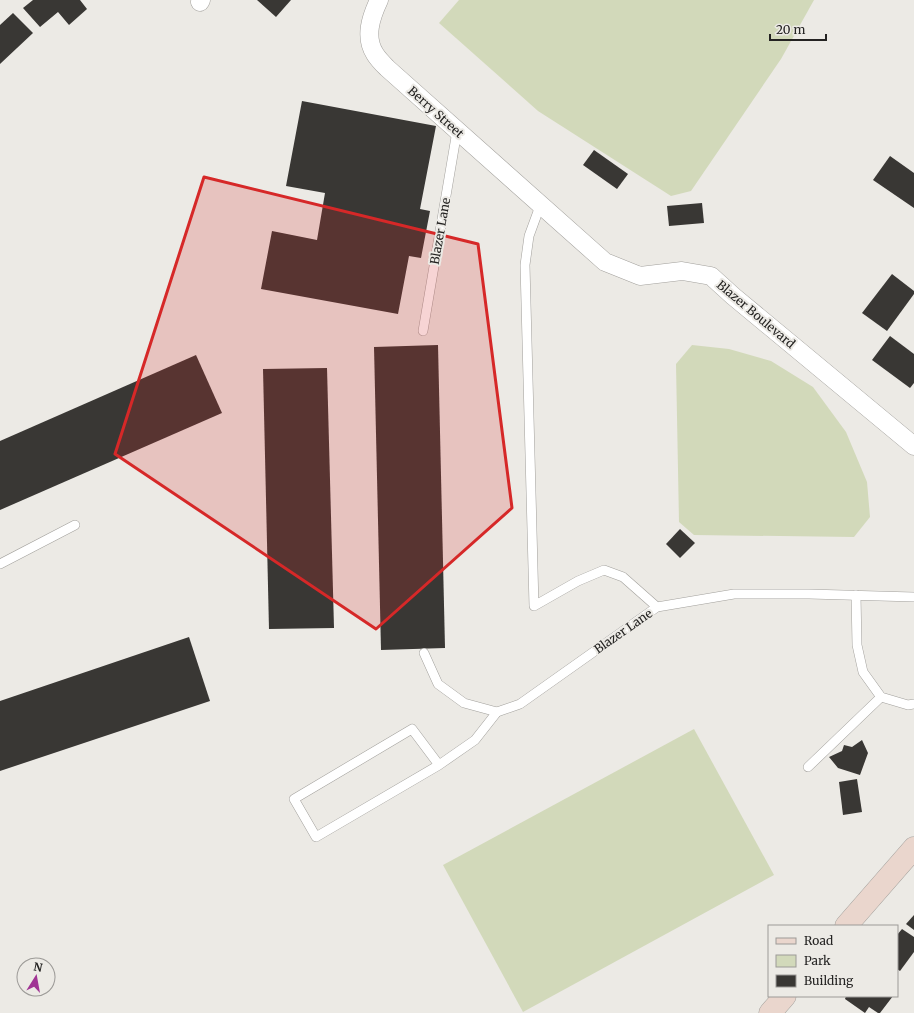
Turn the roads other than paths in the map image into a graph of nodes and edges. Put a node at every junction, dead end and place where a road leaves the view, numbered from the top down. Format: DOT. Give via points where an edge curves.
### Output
graph roads {
  1 [pos="379,0"];
  2 [pos="458,130"];
  3 [pos="540,206"];
  4 [pos="423,331"];
  5 [pos="914,446"];
  6 [pos="75,525"];
  7 [pos="0,564"];
  8 [pos="856,595"];
  9 [pos="914,597"];
  10 [pos="657,607"];
  11 [pos="424,653"];
  12 [pos="882,697"];
  13 [pos="914,704"];
  14 [pos="497,712"];
  15 [pos="439,765"];
  16 [pos="808,767"];
  17 [pos="914,848"];
  18 [pos="847,925"];
  19 [pos="783,997"];
  20 [pos="770,1013"];
  1 -- 2 [label="street, Berry Street" via="372,16 369,36 374,53 387,68"];
  2 -- 3 [label="street, Berry Street"];
  2 -- 4 [label="lane, Blazer Lane"];
  3 -- 5 [label="street, Blazer Boulevard" via="605,262 640,276 682,271 711,276"];
  3 -- 10 [label="lane" via="529,236 525,265 534,606 578,581 604,570 623,577"];
  6 -- 7 [label="lane"];
  8 -- 9 [label="lane, Blazer Lane"];
  8 -- 10 [label="lane, Blazer Lane" via="734,594"];
  8 -- 12 [label="lane" via="857,645 863,672"];
  10 -- 14 [label="lane, Blazer Lane" via="520,704"];
  11 -- 14 [label="lane" via="438,684 464,703"];
  12 -- 13 [label="lane" via="908,705"];
  12 -- 16 [label="lane"];
  14 -- 15 [label="lane" via="475,740"];
  15 -- 15 [label="lane" via="316,837 294,799 412,729"];
  17 -- 18 [label="street"];
  19 -- 20 [label="street"];
}
